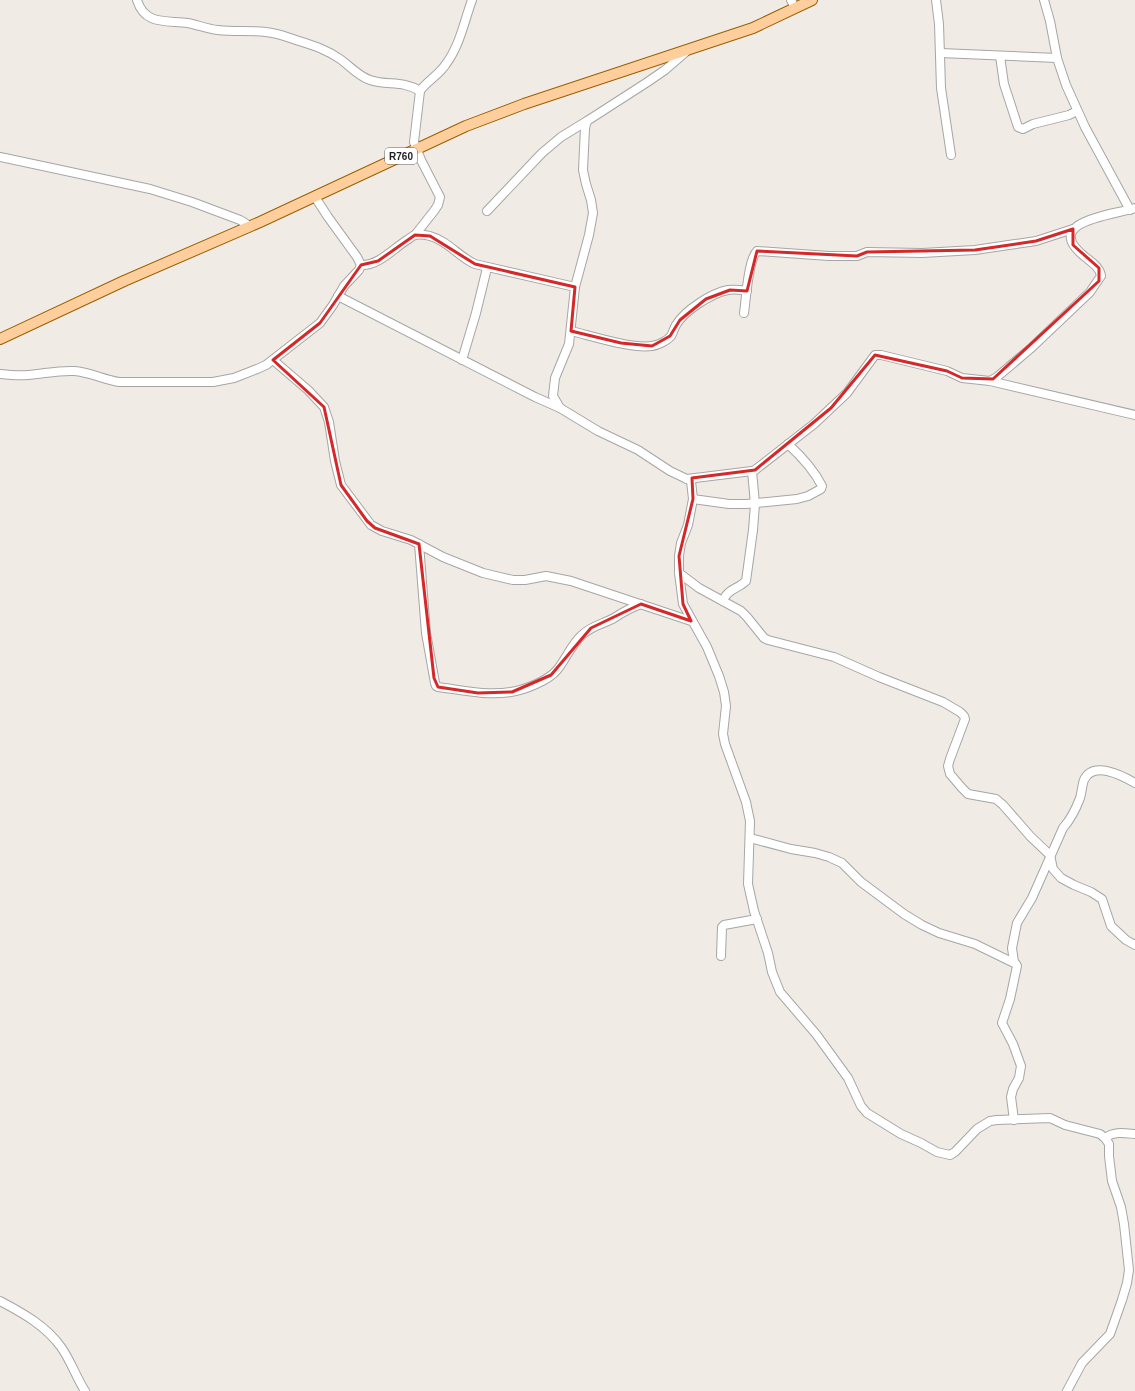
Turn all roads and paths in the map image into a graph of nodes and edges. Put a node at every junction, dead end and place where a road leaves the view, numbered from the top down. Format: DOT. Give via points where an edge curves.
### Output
graph roads {
  1 [pos="137,0"];
  2 [pos="472,0"];
  3 [pos="812,0"];
  4 [pos="936,0"];
  5 [pos="1044,0"];
  6 [pos="793,4"];
  7 [pos="687,51"];
  8 [pos="940,53"];
  9 [pos="1000,56"];
  10 [pos="1057,58"];
  11 [pos="420,91"];
  12 [pos="1077,111"];
  13 [pos="587,121"];
  14 [pos="416,149"];
  15 [pos="951,155"];
  16 [pos="0,157"];
  17 [pos="315,197"];
  18 [pos="1132,209"];
  19 [pos="487,211"];
  20 [pos="250,226"];
  21 [pos="1073,229"];
  22 [pos="415,235"];
  23 [pos="361,265"];
  24 [pos="487,268"];
  25 [pos="575,287"];
  26 [pos="747,291"];
  27 [pos="338,296"];
  28 [pos="744,313"];
  29 [pos="571,331"];
  30 [pos="0,339"];
  31 [pos="273,360"];
  32 [pos="462,360"];
  33 [pos="0,374"];
  34 [pos="990,381"];
  35 [pos="560,408"];
  36 [pos="1135,415"];
  37 [pos="788,444"];
  38 [pos="752,471"];
  39 [pos="687,479"];
  40 [pos="693,500"];
  41 [pos="755,504"];
  42 [pos="419,544"];
  43 [pos="679,573"];
  44 [pos="723,601"];
  45 [pos="641,604"];
  46 [pos="691,621"];
  47 [pos="1135,783"];
  48 [pos="750,838"];
  49 [pos="1050,855"];
  50 [pos="757,919"];
  51 [pos="1135,945"];
  52 [pos="721,956"];
  53 [pos="1014,962"];
  54 [pos="1014,1120"];
  55 [pos="1135,1134"];
  56 [pos="1105,1138"];
  57 [pos="0,1301"];
  58 [pos="85,1391"];
  59 [pos="1068,1391"];
  1 -- 11 [label="street" via="145,14 155,19 188,23 215,30 266,32 284,36 326,51 372,81 404,84"];
  2 -- 11 [label="street" via="451,57"];
  3 -- 6 [label="main road, R760"];
  4 -- 8 [label="street"];
  5 -- 10 [label="street"];
  6 -- 7 [label="main road, R760" via="753,28"];
  7 -- 13 [label="street" via="665,70"];
  7 -- 14 [label="main road, R760" via="524,104"];
  8 -- 9 [label="street"];
  8 -- 15 [label="street"];
  9 -- 10 [label="street"];
  9 -- 12 [label="street" via="1004,84 1018,127 1023,129"];
  10 -- 12 [label="street"];
  11 -- 14 [label="street" via="414,137"];
  12 -- 18 [label="street"];
  13 -- 19 [label="street" via="561,137 542,153"];
  13 -- 25 [label="street" via="583,170 593,213"];
  14 -- 17 [label="main road, R760"];
  14 -- 22 [label="street" via="440,197 438,205"];
  16 -- 20 [label="street" via="150,189 192,202"];
  17 -- 20 [label="main road, R760"];
  17 -- 23 [label="street"];
  18 -- 21 [label="street" via="1088,220"];
  20 -- 30 [label="main road, R760" via="124,280"];
  21 -- 26 [label="street" via="1036,241 975,250 922,253 867,252 857,256 760,250 754,256"];
  21 -- 34 [label="street" via="1073,245 1099,268 1099,281 1035,344"];
  22 -- 23 [label="street" via="378,261"];
  22 -- 24 [label="street" via="438,239 469,262"];
  23 -- 27 [label="street"];
  24 -- 25 [label="street"];
  24 -- 32 [label="street"];
  25 -- 29 [label="street"];
  26 -- 28 [label="street"];
  26 -- 29 [label="street" via="730,290 706,299 680,320 670,336 658,345 621,343"];
  27 -- 31 [label="street" via="320,323"];
  27 -- 32 [label="street"];
  29 -- 35 [label="street" via="569,344 553,387"];
  31 -- 33 [label="street" via="257,370 213,382 119,382 75,371 27,375"];
  31 -- 42 [label="street" via="324,407 341,485 367,521 375,528"];
  32 -- 35 [label="street"];
  34 -- 36 [label="street"];
  34 -- 37 [label="street" via="962,378 947,371 875,355 847,393"];
  35 -- 39 [label="street"];
  37 -- 38 [label="street"];
  37 -- 41 [label="street" via="815,474 822,488 797,499"];
  38 -- 39 [label="street"];
  38 -- 41 [label="street"];
  39 -- 40 [label="street" via="692,484"];
  40 -- 41 [label="street"];
  40 -- 43 [label="street" via="680,549"];
  41 -- 44 [label="street" via="746,581 728,592"];
  42 -- 45 [label="street" via="483,573 513,580 556,577"];
  42 -- 45 [label="street" via="426,633 434,683 438,687 496,693 528,687 556,671 581,636 591,628"];
  43 -- 44 [label="street"];
  43 -- 46 [label="street" via="683,604"];
  44 -- 49 [label="street" via="747,617 768,640 834,657 943,702 960,712 965,719 948,766 950,774 968,794 996,799"];
  45 -- 46 [label="street"];
  46 -- 48 [label="street" via="707,647 724,692 726,706 723,734 746,802"];
  47 -- 49 [label="street" via="1112,772 1098,770 1087,775 1080,798"];
  48 -- 50 [label="street" via="748,884"];
  48 -- 53 [label="street" via="836,860 904,914 922,925 975,944"];
  49 -- 51 [label="street" via="1057,874 1066,882 1102,899 1111,926"];
  49 -- 53 [label="street" via="1032,898 1017,923 1012,948"];
  50 -- 52 [label="street" via="722,927"];
  50 -- 54 [label="street" via="780,992 816,1034 848,1078 861,1106 867,1112 912,1140 937,1152 950,1154 977,1129 990,1121"];
  53 -- 54 [label="street" via="1017,966 1002,1023 1021,1066 1011,1097"];
  54 -- 56 [label="street" via="1050,1118 1065,1125 1100,1134"];
  55 -- 56 [label="street" via="1116,1133"];
  56 -- 59 [label="street" via="1109,1144 1111,1176 1124,1224 1127,1283 1110,1334 1082,1364"];
  57 -- 58 [label="street" via="24,1313 61,1346"];
}
